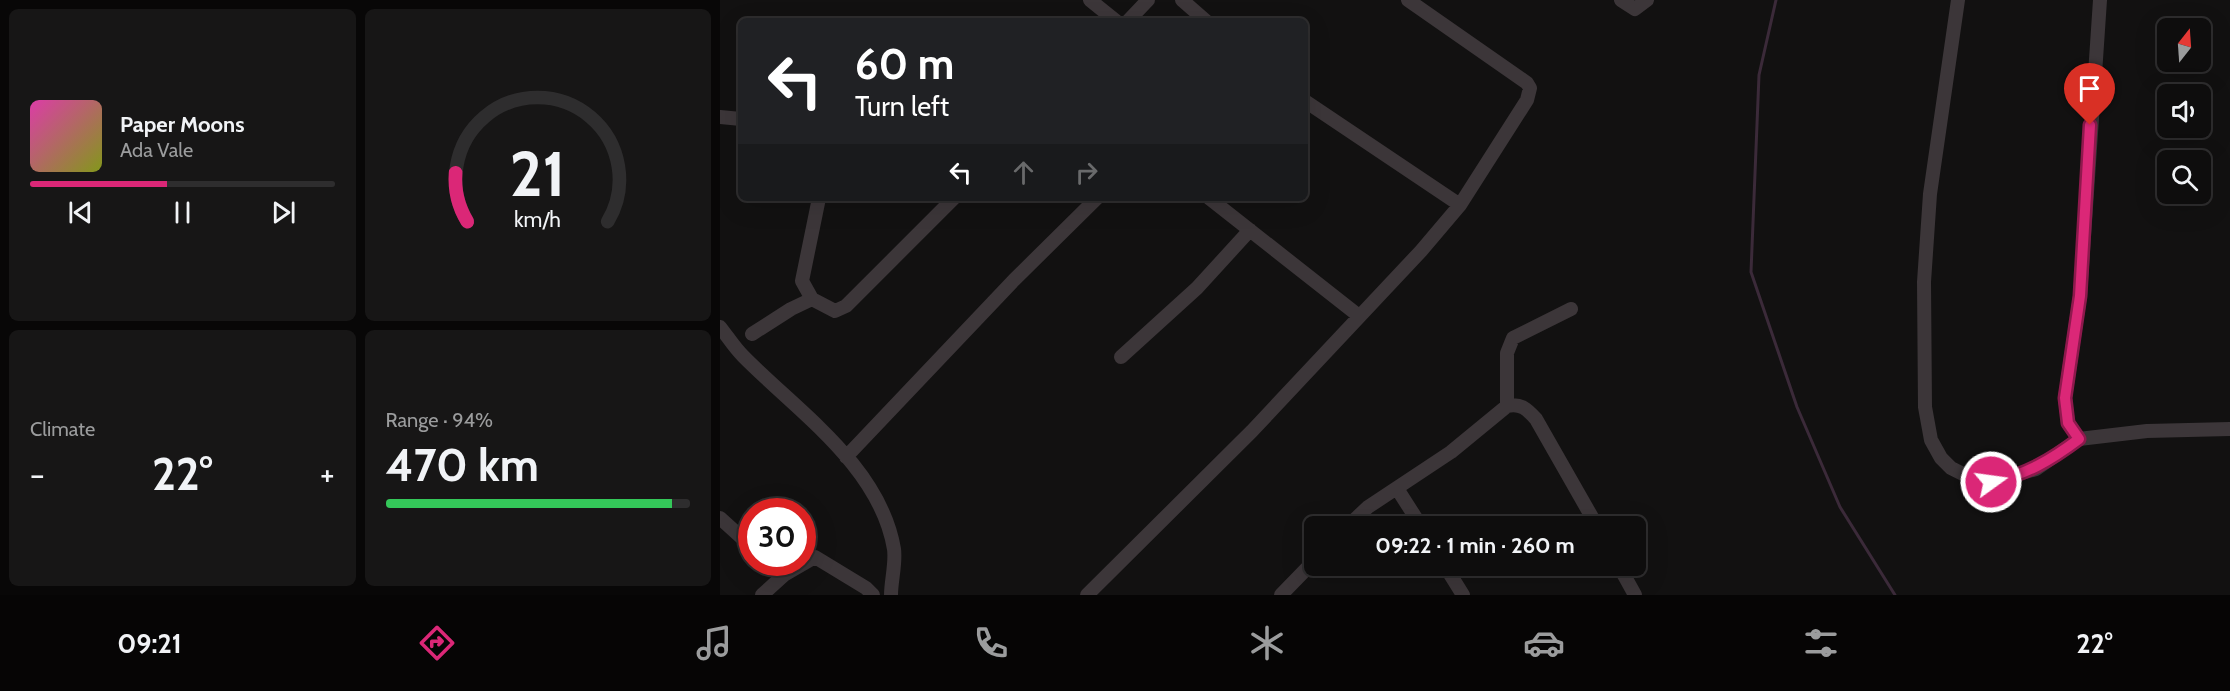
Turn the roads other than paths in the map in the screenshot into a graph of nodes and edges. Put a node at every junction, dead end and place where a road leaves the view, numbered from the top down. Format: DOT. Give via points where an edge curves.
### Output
graph roads {
  1 [pos="1090,0"];
  2 [pos="1148,0"];
  3 [pos="1182,0"];
  4 [pos="1408,0"];
  5 [pos="1621,0"];
  6 [pos="1647,0"];
  7 [pos="1958,0"];
  8 [pos="2100,0"];
  9 [pos="1112,18"];
  10 [pos="1131,18"];
  11 [pos="1203,18"];
  12 [pos="1308,103"];
  13 [pos="720,117"];
  14 [pos="738,120"];
  15 [pos="818,201"];
  16 [pos="951,201"];
  17 [pos="1094,201"];
  18 [pos="1213,201"];
  19 [pos="1460,205"];
  20 [pos="1250,230"];
  21 [pos="812,299"];
  22 [pos="1571,309"];
  23 [pos="1359,316"];
  24 [pos="721,330"];
  25 [pos="752,334"];
  26 [pos="1121,357"];
  27 [pos="1507,406"];
  28 [pos="2230,429"];
  29 [pos="2079,439"];
  30 [pos="846,457"];
  31 [pos="1398,490"];
  32 [pos="1359,516"];
  33 [pos="1415,516"];
  34 [pos="1591,516"];
  35 [pos="720,518"];
  36 [pos="738,534"];
  37 [pos="816,558"];
  38 [pos="892,571"];
  39 [pos="1304,571"];
  40 [pos="782,576"];
  41 [pos="1451,576"];
  42 [pos="1624,576"];
  43 [pos="762,595"];
  44 [pos="874,595"];
  45 [pos="891,595"];
  46 [pos="1087,595"];
  47 [pos="1281,595"];
  48 [pos="1463,595"];
  49 [pos="1635,595"];
  1 -- 9 [label="street"];
  2 -- 10 [label="street"];
  3 -- 11 [label="street"];
  4 -- 19 [label="street" via="1530,88 1527,100"];
  5 -- 6 [label="street" via="1635,9"];
  7 -- 29 [label="street" via="1930,194 1924,282 1925,407 1931,440 1951,468 1991,482 2036,469"];
  8 -- 29 [label="street" via="2080,296 2065,398 2068,423"];
  12 -- 19 [label="street"];
  13 -- 14 [label="street"];
  15 -- 21 [label="street" via="802,275 804,288"];
  16 -- 21 [label="street" via="841,310 829,310"];
  17 -- 30 [label="street"];
  18 -- 20 [label="street"];
  19 -- 23 [label="street"];
  20 -- 23 [label="street"];
  20 -- 26 [label="street" via="1197,288"];
  21 -- 25 [label="street"];
  22 -- 27 [label="street" via="1514,338 1507,353"];
  23 -- 46 [label="street" via="1252,431"];
  24 -- 30 [label="street" via="740,354 804,410"];
  27 -- 31 [label="street"];
  27 -- 34 [label="street" via="1521,405 1536,418"];
  28 -- 29 [label="street" via="2147,431"];
  30 -- 38 [label="street" via="886,520 894,550"];
  31 -- 32 [label="street"];
  31 -- 33 [label="street"];
  35 -- 36 [label="street"];
  37 -- 44 [label="street"];
  38 -- 44 [label="street"];
  38 -- 45 [label="street"];
  39 -- 47 [label="street"];
  40 -- 43 [label="street"];
  41 -- 48 [label="street"];
  42 -- 49 [label="street"];
}
